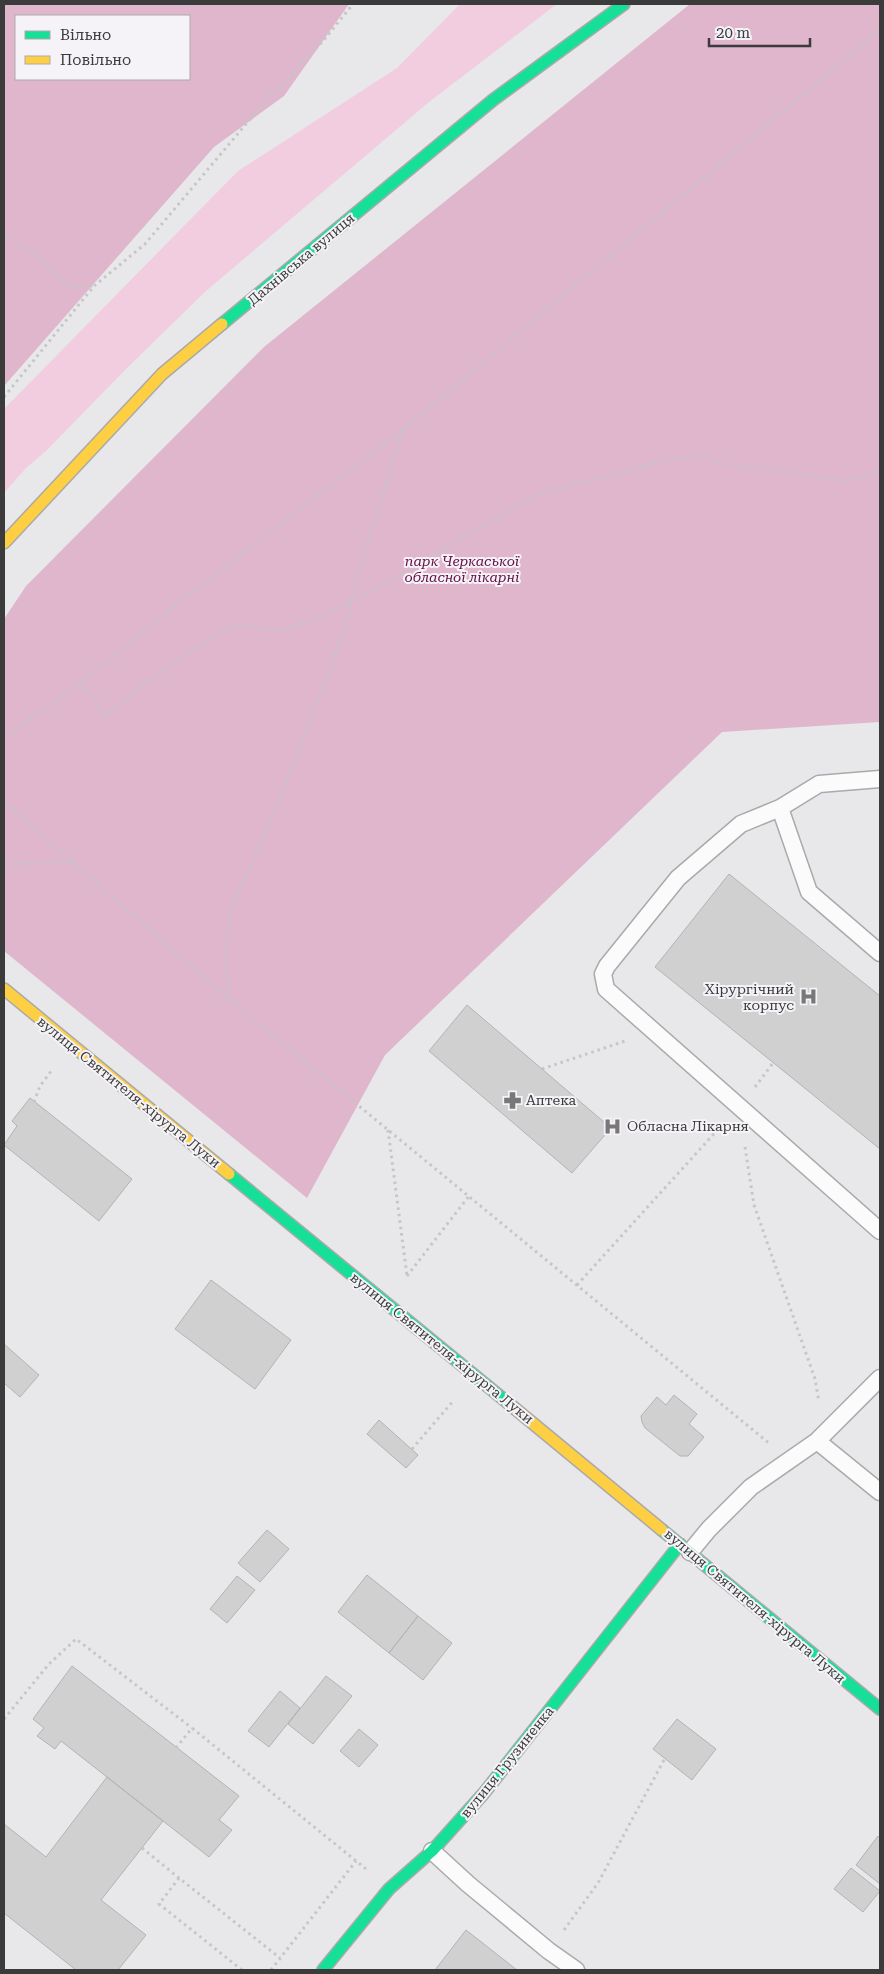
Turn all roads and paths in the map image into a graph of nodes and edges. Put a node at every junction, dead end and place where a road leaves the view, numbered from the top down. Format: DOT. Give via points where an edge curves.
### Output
graph roads {
  1 [pos="353,4"];
  2 [pos="624,4"];
  3 [pos="880,30"];
  4 [pos="4,235"];
  5 [pos="94,286"];
  6 [pos="4,397"];
  7 [pos="404,429"];
  8 [pos="880,471"];
  9 [pos="4,543"];
  10 [pos="349,604"];
  11 [pos="80,684"];
  12 [pos="4,739"];
  13 [pos="880,779"];
  14 [pos="4,802"];
  15 [pos="780,808"];
  16 [pos="73,862"];
  17 [pos="4,864"];
  18 [pos="880,953"];
  19 [pos="4,989"];
  20 [pos="230,1000"];
  21 [pos="654,1032"];
  22 [pos="542,1069"];
  23 [pos="53,1070"];
  24 [pos="34,1102"];
  25 [pos="739,1107"];
  26 [pos="388,1130"];
  27 [pos="469,1196"];
  28 [pos="880,1231"];
  29 [pos="577,1284"];
  30 [pos="880,1378"];
  31 [pos="455,1399"];
  32 [pos="820,1406"];
  33 [pos="817,1441"];
  34 [pos="412,1449"];
  35 [pos="788,1460"];
  36 [pos="880,1492"];
  37 [pos="685,1548"];
  38 [pos="880,1709"];
  39 [pos="4,1719"];
  40 [pos="192,1728"];
  41 [pos="176,1748"];
  42 [pos="665,1758"];
  43 [pos="142,1848"];
  44 [pos="432,1850"];
  45 [pos="356,1861"];
  46 [pos="179,1878"];
  47 [pos="389,1889"];
  48 [pos="549,1951"];
  49 [pos="280,1958"];
  50 [pos="333,1967"];
  51 [pos="566,1967"];
  52 [pos="242,1970"];
  53 [pos="271,1970"];
  1 -- 5 [label="path" via="262,105 145,244"];
  2 -- 9 [label="street, Дахнівська вулиця" via="493,100 162,374"];
  3 -- 7 [label="path"];
  4 -- 5 [label="path" via="35,254 69,286"];
  5 -- 6 [label="path"];
  7 -- 10 [label="path"];
  7 -- 11 [label="path" via="185,598"];
  8 -- 10 [label="path" via="846,481 751,467 736,469 702,455 667,460 538,494"];
  10 -- 11 [label="path" via="284,631 242,626 221,631 150,678 106,715"];
  10 -- 20 [label="path" via="350,618 282,794 231,910 226,961"];
  11 -- 12 [label="path"];
  13 -- 15 [label="lane" via="819,784"];
  14 -- 16 [label="path"];
  15 -- 18 [label="lane" via="810,892"];
  15 -- 21 [label="lane" via="741,824 678,878 607,966 603,974 606,989"];
  16 -- 17 [label="path"];
  16 -- 20 [label="path"];
  19 -- 37 [label="street, вулиця Святителя-хірурга Луки"];
  20 -- 26 [label="path"];
  21 -- 22 [label="path"];
  21 -- 25 [label="lane"];
  23 -- 24 [label="path" via="40,1086"];
  25 -- 28 [label="lane"];
  25 -- 29 [label="path"];
  25 -- 32 [label="path" via="754,1205 815,1378"];
  26 -- 27 [label="path"];
  26 -- 27 [label="path" via="407,1276"];
  27 -- 29 [label="path"];
  29 -- 35 [label="path"];
  30 -- 33 [label="lane"];
  31 -- 34 [label="path"];
  33 -- 35 [label="lane"];
  33 -- 36 [label="lane"];
  35 -- 37 [label="lane" via="750,1487 709,1529"];
  37 -- 38 [label="street, вулиця Святителя-хірурга Луки"];
  37 -- 44 [label="street, вулиця Грузиненка" via="484,1793"];
  39 -- 40 [label="path" via="49,1664 76,1639"];
  40 -- 41 [label="path"];
  40 -- 45 [label="path"];
  42 -- 48 [label="path" via="598,1883"];
  43 -- 46 [label="path"];
  44 -- 47 [label="street, вулиця Грузиненка"];
  44 -- 48 [label="lane"];
  45 -- 47 [label="path"];
  45 -- 49 [label="path"];
  46 -- 49 [label="path"];
  46 -- 52 [label="path" via="159,1904"];
  47 -- 50 [label="street, вулиця Грузиненка"];
  48 -- 51 [label="lane"];
  49 -- 53 [label="path"];
}
